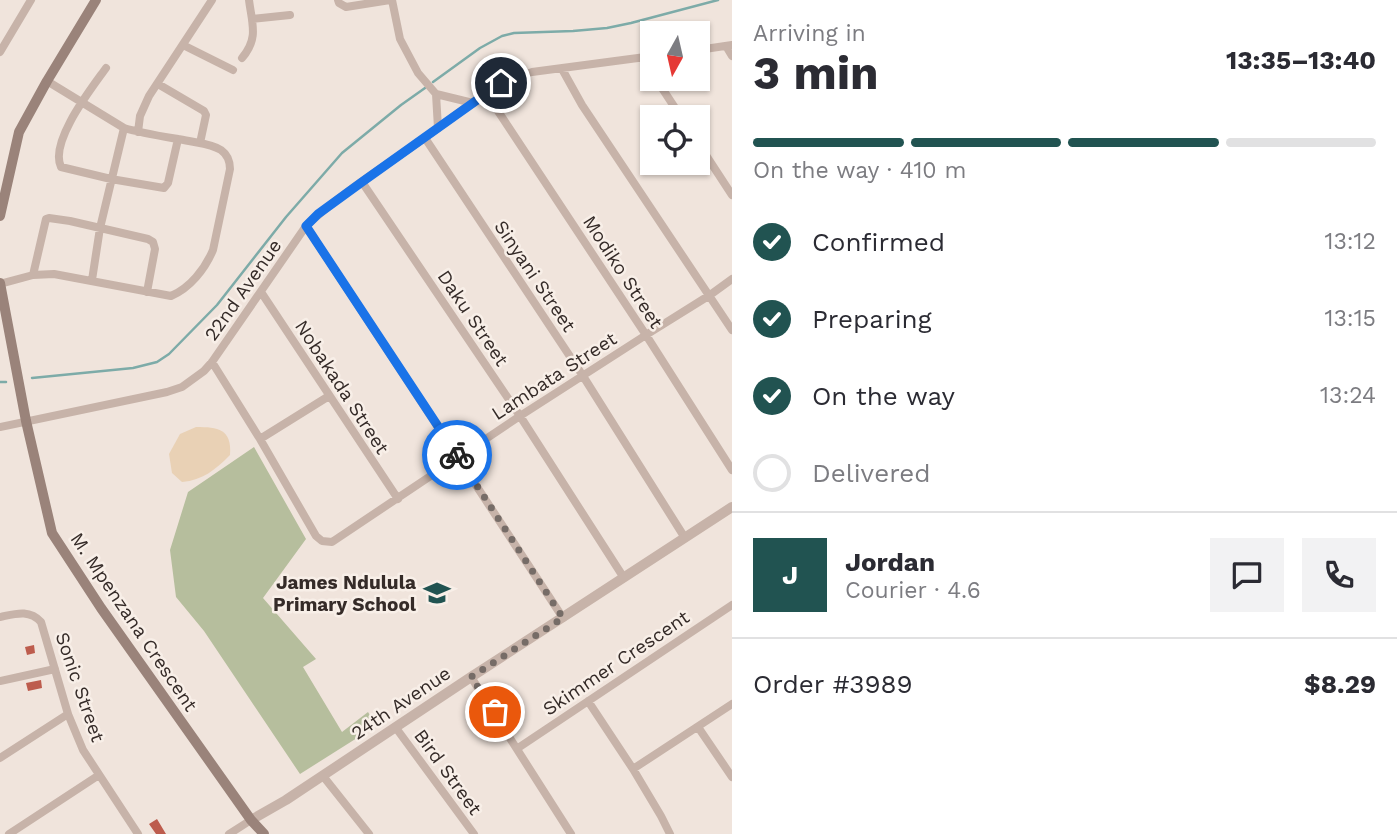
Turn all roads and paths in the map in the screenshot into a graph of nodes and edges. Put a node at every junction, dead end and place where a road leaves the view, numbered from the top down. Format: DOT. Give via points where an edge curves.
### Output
graph roads {
  1 [pos="31,0"];
  2 [pos="96,0"];
  3 [pos="212,0"];
  4 [pos="249,0"];
  5 [pos="338,0"];
  6 [pos="391,0"];
  7 [pos="290,15"];
  8 [pos="252,19"];
  9 [pos="3,39"];
  10 [pos="183,45"];
  11 [pos="729,45"];
  12 [pos="710,48"];
  13 [pos="0,52"];
  14 [pos="732,56"];
  15 [pos="242,58"];
  16 [pos="640,58"];
  17 [pos="106,68"];
  18 [pos="562,69"];
  19 [pos="233,70"];
  20 [pos="47,81"];
  21 [pos="158,84"];
  22 [pos="486,93"];
  23 [pos="436,94"];
  24 [pos="81,103"];
  25 [pos="473,103"];
  26 [pos="124,128"];
  27 [pos="438,128"];
  28 [pos="138,132"];
  29 [pos="425,138"];
  30 [pos="178,139"];
  31 [pos="200,143"];
  32 [pos="710,161"];
  33 [pos="111,179"];
  34 [pos="362,182"];
  35 [pos="732,195"];
  36 [pos="0,216"];
  37 [pos="306,226"];
  38 [pos="100,228"];
  39 [pos="33,275"];
  40 [pos="732,279"];
  41 [pos="92,280"];
  42 [pos="0,284"];
  43 [pos="147,292"];
  44 [pos="261,292"];
  45 [pos="710,295"];
  46 [pos="732,330"];
  47 [pos="646,335"];
  48 [pos="212,362"];
  49 [pos="583,376"];
  50 [pos="329,396"];
  51 [pos="520,416"];
  52 [pos="26,421"];
  53 [pos="0,427"];
  54 [pos="260,439"];
  55 [pos="458,457"];
  56 [pos="732,470"];
  57 [pos="398,499"];
  58 [pos="732,507"];
  59 [pos="685,538"];
  60 [pos="624,578"];
  61 [pos="732,605"];
  62 [pos="0,617"];
  63 [pos="563,618"];
  64 [pos="55,668"];
  65 [pos="471,677"];
  66 [pos="0,681"];
  67 [pos="588,701"];
  68 [pos="732,704"];
  69 [pos="68,713"];
  70 [pos="698,727"];
  71 [pos="396,728"];
  72 [pos="518,748"];
  73 [pos="0,758"];
  74 [pos="633,769"];
  75 [pos="99,775"];
  76 [pos="323,776"];
  77 [pos="732,777"];
  78 [pos="251,820"];
  79 [pos="137,833"];
  80 [pos="9,834"];
  81 [pos="229,834"];
  82 [pos="264,834"];
  83 [pos="369,834"];
  84 [pos="474,834"];
  85 [pos="571,834"];
  86 [pos="670,834"];
  1 -- 9 [label="street"];
  2 -- 20 [label="main road"];
  3 -- 10 [label="street"];
  4 -- 8 [label="street"];
  5 -- 6 [label="street" via="346,7"];
  6 -- 23 [label="street" via="400,39 418,73"];
  7 -- 8 [label="street"];
  8 -- 15 [label="street" via="254,40"];
  9 -- 13 [label="street"];
  10 -- 19 [label="street"];
  10 -- 21 [label="street"];
  11 -- 12 [label="street"];
  11 -- 14 [label="street"];
  16 -- 18 [label="street, 22nd Avenue"];
  17 -- 24 [label="street"];
  18 -- 22 [label="street, 22nd Avenue" via="515,76"];
  18 -- 45 [label="street"];
  20 -- 24 [label="street, M. Mpenzana Crescent"];
  20 -- 36 [label="main road" via="19,132"];
  21 -- 28 [label="street" via="143,108"];
  21 -- 31 [label="street" via="204,111"];
  22 -- 25 [label="street, 22nd Avenue"];
  22 -- 47 [label="street, Modiko Street"];
  23 -- 25 [label="street"];
  23 -- 27 [label="street"];
  24 -- 26 [label="street, M. Mpenzana Crescent"];
  24 -- 33 [label="street" via="65,130 58,163 63,169"];
  25 -- 27 [label="street, 22nd Avenue"];
  26 -- 28 [label="street, M. Mpenzana Crescent"];
  26 -- 33 [label="street"];
  27 -- 29 [label="street, 22nd Avenue"];
  28 -- 30 [label="street, M. Mpenzana Crescent"];
  29 -- 34 [label="street, 22nd Avenue"];
  29 -- 49 [label="street, Sinyani Street"];
  30 -- 31 [label="street, M. Mpenzana Crescent"];
  30 -- 33 [label="street" via="165,187"];
  31 -- 43 [label="street, M. Mpenzana Crescent" via="222,150 230,166 213,250 204,267 175,295"];
  32 -- 35 [label="street"];
  33 -- 38 [label="street"];
  34 -- 37 [label="street, 22nd Avenue"];
  34 -- 51 [label="street, Daku Street"];
  37 -- 44 [label="street, 22nd Avenue"];
  37 -- 55 [label="street"];
  38 -- 39 [label="street" via="48,218"];
  38 -- 41 [label="street"];
  38 -- 43 [label="street" via="153,242"];
  39 -- 41 [label="street, M. Mpenzana Crescent"];
  39 -- 42 [label="street, M. Mpenzana Crescent"];
  40 -- 45 [label="street, Lambata Street"];
  41 -- 43 [label="street, M. Mpenzana Crescent"];
  42 -- 52 [label="main road, M. Mpenzana Crescent"];
  44 -- 48 [label="street, 22nd Avenue"];
  44 -- 50 [label="street, Nobakada Street"];
  45 -- 46 [label="street"];
  45 -- 47 [label="street, Lambata Street"];
  47 -- 49 [label="street, Lambata Street"];
  47 -- 56 [label="street, Modiko Street"];
  48 -- 52 [label="street, 22nd Avenue" via="182,387 167,392"];
  48 -- 54 [label="street, Lambata Street"];
  49 -- 51 [label="street, Lambata Street"];
  49 -- 59 [label="street, Sinyani Street"];
  50 -- 54 [label="street"];
  50 -- 57 [label="street, Nobakada Street"];
  51 -- 55 [label="street, Lambata Street"];
  51 -- 60 [label="street, Daku Street"];
  52 -- 53 [label="street, 22nd Avenue"];
  52 -- 78 [label="main road, M. Mpenzana Crescent" via="52,533"];
  54 -- 57 [label="street, Lambata Street" via="322,541 335,540"];
  55 -- 57 [label="street, Lambata Street"];
  55 -- 63 [label="street"];
  58 -- 59 [label="street, 24th Avenue"];
  59 -- 60 [label="street, 24th Avenue"];
  60 -- 63 [label="street, 24th Avenue"];
  61 -- 67 [label="street, Skimmer Crescent"];
  62 -- 64 [label="street, Sonic Street" via="23,613 37,618"];
  63 -- 65 [label="street, 24th Avenue"];
  64 -- 66 [label="street"];
  64 -- 69 [label="street, Sonic Street"];
  65 -- 71 [label="street, 24th Avenue"];
  65 -- 72 [label="street"];
  67 -- 72 [label="street, Skimmer Crescent"];
  67 -- 74 [label="street"];
  68 -- 70 [label="street"];
  69 -- 73 [label="street"];
  69 -- 75 [label="street, Sonic Street"];
  70 -- 74 [label="street"];
  70 -- 77 [label="street"];
  71 -- 76 [label="street, 24th Avenue"];
  71 -- 84 [label="street, Bird Street"];
  72 -- 85 [label="street"];
  74 -- 86 [label="street"];
  75 -- 79 [label="street, Sonic Street"];
  75 -- 80 [label="street"];
  76 -- 78 [label="street, 24th Avenue"];
  76 -- 83 [label="street"];
  78 -- 81 [label="street, 24th Avenue"];
  78 -- 82 [label="main road, M. Mpenzana Crescent"];
}
